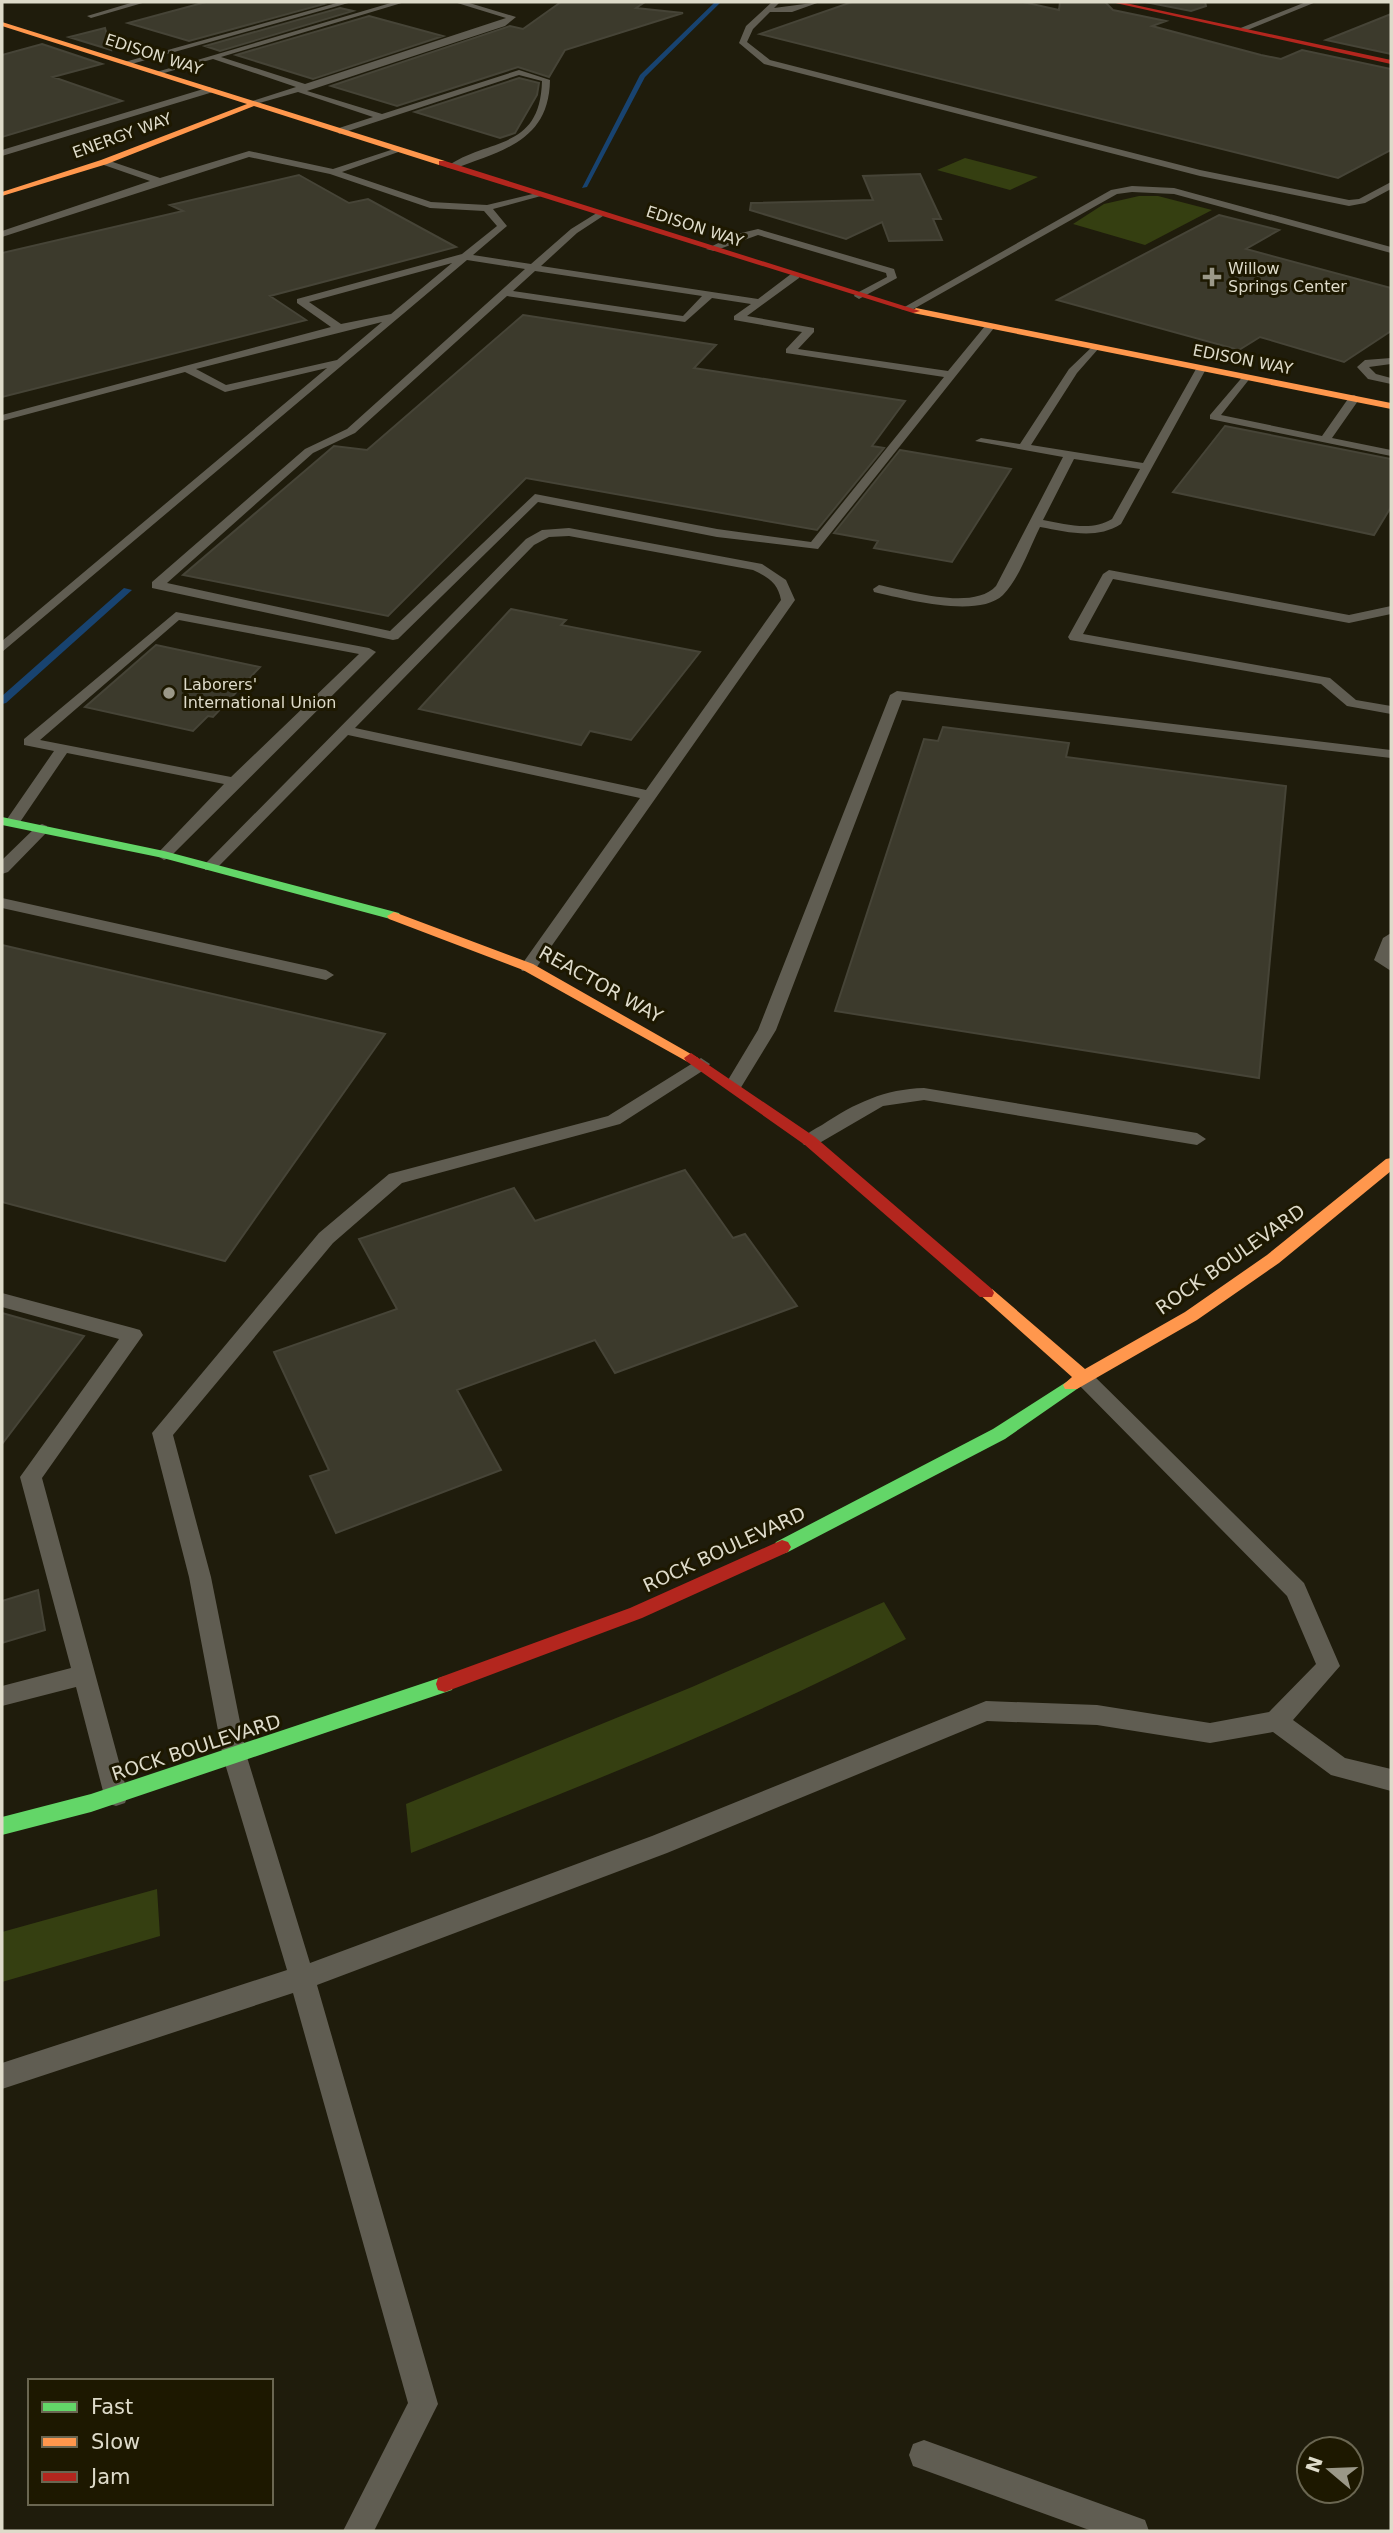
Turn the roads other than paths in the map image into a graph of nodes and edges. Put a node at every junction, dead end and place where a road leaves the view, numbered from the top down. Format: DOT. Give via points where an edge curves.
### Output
graph roads {
  1 [pos="142,2"];
  2 [pos="348,2"];
  3 [pos="401,2"];
  4 [pos="458,2"];
  5 [pos="776,2"];
  6 [pos="816,2"];
  7 [pos="1114,2"];
  8 [pos="1311,2"];
  9 [pos="767,10"];
  10 [pos="91,16"];
  11 [pos="2,24"];
  12 [pos="1242,29"];
  13 [pos="214,57"];
  14 [pos="1391,62"];
  15 [pos="125,63"];
  16 [pos="157,73"];
  17 [pos="304,87"];
  18 [pos="210,90"];
  19 [pos="252,103"];
  20 [pos="382,117"];
  21 [pos="339,131"];
  22 [pos="400,150"];
  23 [pos="2,153"];
  24 [pos="104,162"];
  25 [pos="451,167"];
  26 [pos="333,172"];
  27 [pos="160,181"];
  28 [pos="1391,186"];
  29 [pos="2,194"];
  30 [pos="538,194"];
  31 [pos="487,208"];
  32 [pos="600,214"];
  33 [pos="2,234"];
  34 [pos="711,249"];
  35 [pos="1391,250"];
  36 [pos="464,257"];
  37 [pos="536,267"];
  38 [pos="796,276"];
  39 [pos="507,293"];
  40 [pos="710,294"];
  41 [pos="859,296"];
  42 [pos="760,302"];
  43 [pos="906,309"];
  44 [pos="394,316"];
  45 [pos="339,328"];
  46 [pos="989,328"];
  47 [pos="1094,348"];
  48 [pos="1391,360"];
  49 [pos="340,361"];
  50 [pos="187,369"];
  51 [pos="1201,369"];
  52 [pos="951,375"];
  53 [pos="1245,377"];
  54 [pos="1390,381"];
  55 [pos="1354,398"];
  56 [pos="1374,402"];
  57 [pos="1391,405"];
  58 [pos="2,418"];
  59 [pos="1325,440"];
  60 [pos="981,441"];
  61 [pos="1023,448"];
  62 [pos="1391,453"];
  63 [pos="1069,455"];
  64 [pos="1147,467"];
  65 [pos="1036,523"];
  66 [pos="878,589"];
  67 [pos="1391,610"];
  68 [pos="2,648"];
  69 [pos="1391,710"];
  70 [pos="343,730"];
  71 [pos="63,748"];
  72 [pos="1391,754"];
  73 [pos="234,782"];
  74 [pos="647,795"];
  75 [pos="7,822"];
  76 [pos="42,829"];
  77 [pos="164,855"];
  78 [pos="210,867"];
  79 [pos="2,869"];
  80 [pos="2,902"];
  81 [pos="1391,939"];
  82 [pos="1391,966"];
  83 [pos="528,967"];
  84 [pos="326,975"];
  85 [pos="701,1064"];
  86 [pos="734,1085"];
  87 [pos="1197,1139"];
  88 [pos="810,1141"];
  89 [pos="1391,1163"];
  90 [pos="2,1300"];
  91 [pos="1083,1377"];
  92 [pos="83,1675"];
  93 [pos="2,1696"];
  94 [pos="1276,1721"];
  95 [pos="235,1757"];
  96 [pos="1391,1780"];
  97 [pos="116,1795"];
  98 [pos="2,1826"];
  99 [pos="302,1978"];
  100 [pos="2,2076"];
  101 [pos="924,2455"];
  102 [pos="358,2531"];
  103 [pos="1134,2531"];
  1 -- 10 [label="lane"];
  2 -- 15 [label="lane"];
  3 -- 13 [label="lane"];
  4 -- 17 [label="lane" via="512,17"];
  5 -- 9 [label="lane"];
  6 -- 9 [label="lane" via="792,10"];
  7 -- 12 [label="street"];
  8 -- 12 [label="lane"];
  9 -- 28 [label="lane" via="749,28 743,43 767,62 1200,173 1332,201 1362,201"];
  11 -- 15 [label="street, EDISON WAY"];
  12 -- 14 [label="street"];
  13 -- 16 [label="lane"];
  13 -- 17 [label="lane"];
  15 -- 16 [label="street, EDISON WAY"];
  16 -- 18 [label="street, EDISON WAY"];
  17 -- 19 [label="lane"];
  17 -- 20 [label="lane" via="302,92"];
  18 -- 19 [label="street, EDISON WAY"];
  18 -- 23 [label="lane"];
  19 -- 21 [label="street, EDISON WAY"];
  19 -- 24 [label="street, ENERGY WAY"];
  20 -- 21 [label="lane"];
  20 -- 25 [label="lane" via="519,72 546,80 548,96 539,121 523,137"];
  21 -- 22 [label="street, EDISON WAY"];
  22 -- 25 [label="street, EDISON WAY"];
  22 -- 26 [label="lane"];
  24 -- 27 [label="lane"];
  24 -- 29 [label="street, ENERGY WAY"];
  25 -- 30 [label="street, EDISON WAY"];
  26 -- 27 [label="lane" via="249,154"];
  26 -- 31 [label="lane" via="430,205"];
  27 -- 33 [label="lane"];
  30 -- 31 [label="lane"];
  30 -- 32 [label="street, EDISON WAY"];
  31 -- 36 [label="lane" via="502,226"];
  32 -- 34 [label="street, EDISON WAY"];
  32 -- 37 [label="lane"];
  34 -- 38 [label="street, EDISON WAY"];
  34 -- 41 [label="lane" via="758,232 890,271 892,278"];
  35 -- 43 [label="lane" via="1174,191 1132,189 1114,192"];
  36 -- 37 [label="lane"];
  36 -- 44 [label="lane"];
  36 -- 45 [label="lane" via="301,301"];
  37 -- 39 [label="lane"];
  37 -- 40 [label="lane"];
  38 -- 41 [label="street, EDISON WAY"];
  38 -- 42 [label="lane"];
  39 -- 40 [label="lane" via="685,319"];
  39 -- 52 [label="lane" via="351,431 309,452 157,585 393,636 535,498 717,533 814,546"];
  40 -- 42 [label="lane"];
  41 -- 43 [label="street, EDISON WAY"];
  42 -- 52 [label="lane" via="738,318 810,330 790,351"];
  43 -- 46 [label="street, EDISON WAY"];
  44 -- 45 [label="lane"];
  44 -- 49 [label="lane"];
  45 -- 50 [label="lane"];
  46 -- 47 [label="street, EDISON WAY"];
  46 -- 52 [label="lane"];
  47 -- 51 [label="street, EDISON WAY"];
  47 -- 61 [label="lane" via="1073,371"];
  48 -- 54 [label="lane" via="1362,367 1373,377"];
  49 -- 50 [label="lane" via="225,389"];
  49 -- 68 [label="lane"];
  50 -- 58 [label="lane"];
  51 -- 53 [label="street, EDISON WAY"];
  51 -- 64 [label="lane"];
  53 -- 55 [label="street, EDISON WAY"];
  53 -- 59 [label="lane" via="1214,417"];
  54 -- 56 [label="lane"];
  55 -- 56 [label="street, EDISON WAY"];
  55 -- 59 [label="lane"];
  56 -- 57 [label="street, EDISON WAY"];
  59 -- 62 [label="lane"];
  60 -- 61 [label="lane"];
  61 -- 63 [label="lane"];
  63 -- 64 [label="lane"];
  63 -- 65 [label="lane"];
  64 -- 65 [label="lane" via="1110,527 1092,531"];
  65 -- 66 [label="lane" via="997,594 984,601 955,602"];
  67 -- 69 [label="lane" via="1349,619 1110,574 1075,637 1325,681 1352,703"];
  70 -- 74 [label="lane"];
  70 -- 74 [label="lane" via="530,542 545,533 569,532 743,565 777,577 786,587 788,600"];
  70 -- 78 [label="lane"];
  71 -- 73 [label="lane"];
  71 -- 73 [label="lane" via="29,742 176,617 369,652"];
  71 -- 75 [label="lane"];
  72 -- 86 [label="lane" via="897,695 767,1030"];
  73 -- 77 [label="lane"];
  74 -- 83 [label="lane"];
  75 -- 76 [label="street, REACTOR WAY"];
  76 -- 77 [label="street, REACTOR WAY"];
  76 -- 79 [label="lane"];
  77 -- 78 [label="street, REACTOR WAY"];
  78 -- 83 [label="street, REACTOR WAY" via="370,907"];
  80 -- 84 [label="lane"];
  81 -- 82 [label="lane" via="1382,960"];
  83 -- 85 [label="street, REACTOR WAY"];
  85 -- 86 [label="street, REACTOR WAY"];
  85 -- 95 [label="lane" via="614,1120 397,1178 326,1238 162,1433 200,1577"];
  86 -- 88 [label="street, REACTOR WAY"];
  87 -- 88 [label="lane" via="900,1093 880,1098"];
  88 -- 91 [label="street, REACTOR WAY"];
  89 -- 91 [label="street, ROCK BOULEVARD" via="1273,1259 1191,1316"];
  90 -- 92 [label="lane" via="132,1335 31,1477"];
  91 -- 94 [label="lane" via="1296,1590 1329,1666"];
  91 -- 95 [label="street, ROCK BOULEVARD" via="999,1434 903,1487 659,1603 472,1675"];
  92 -- 93 [label="lane"];
  92 -- 97 [label="lane"];
  94 -- 96 [label="lane" via="1339,1767"];
  94 -- 99 [label="lane" via="1210,1733 1097,1716 986,1711 658,1845"];
  95 -- 97 [label="street, ROCK BOULEVARD"];
  95 -- 99 [label="lane"];
  97 -- 98 [label="street, ROCK BOULEVARD"];
  99 -- 100 [label="lane"];
  99 -- 102 [label="lane" via="423,2404"];
  101 -- 103 [label="lane"];
}
